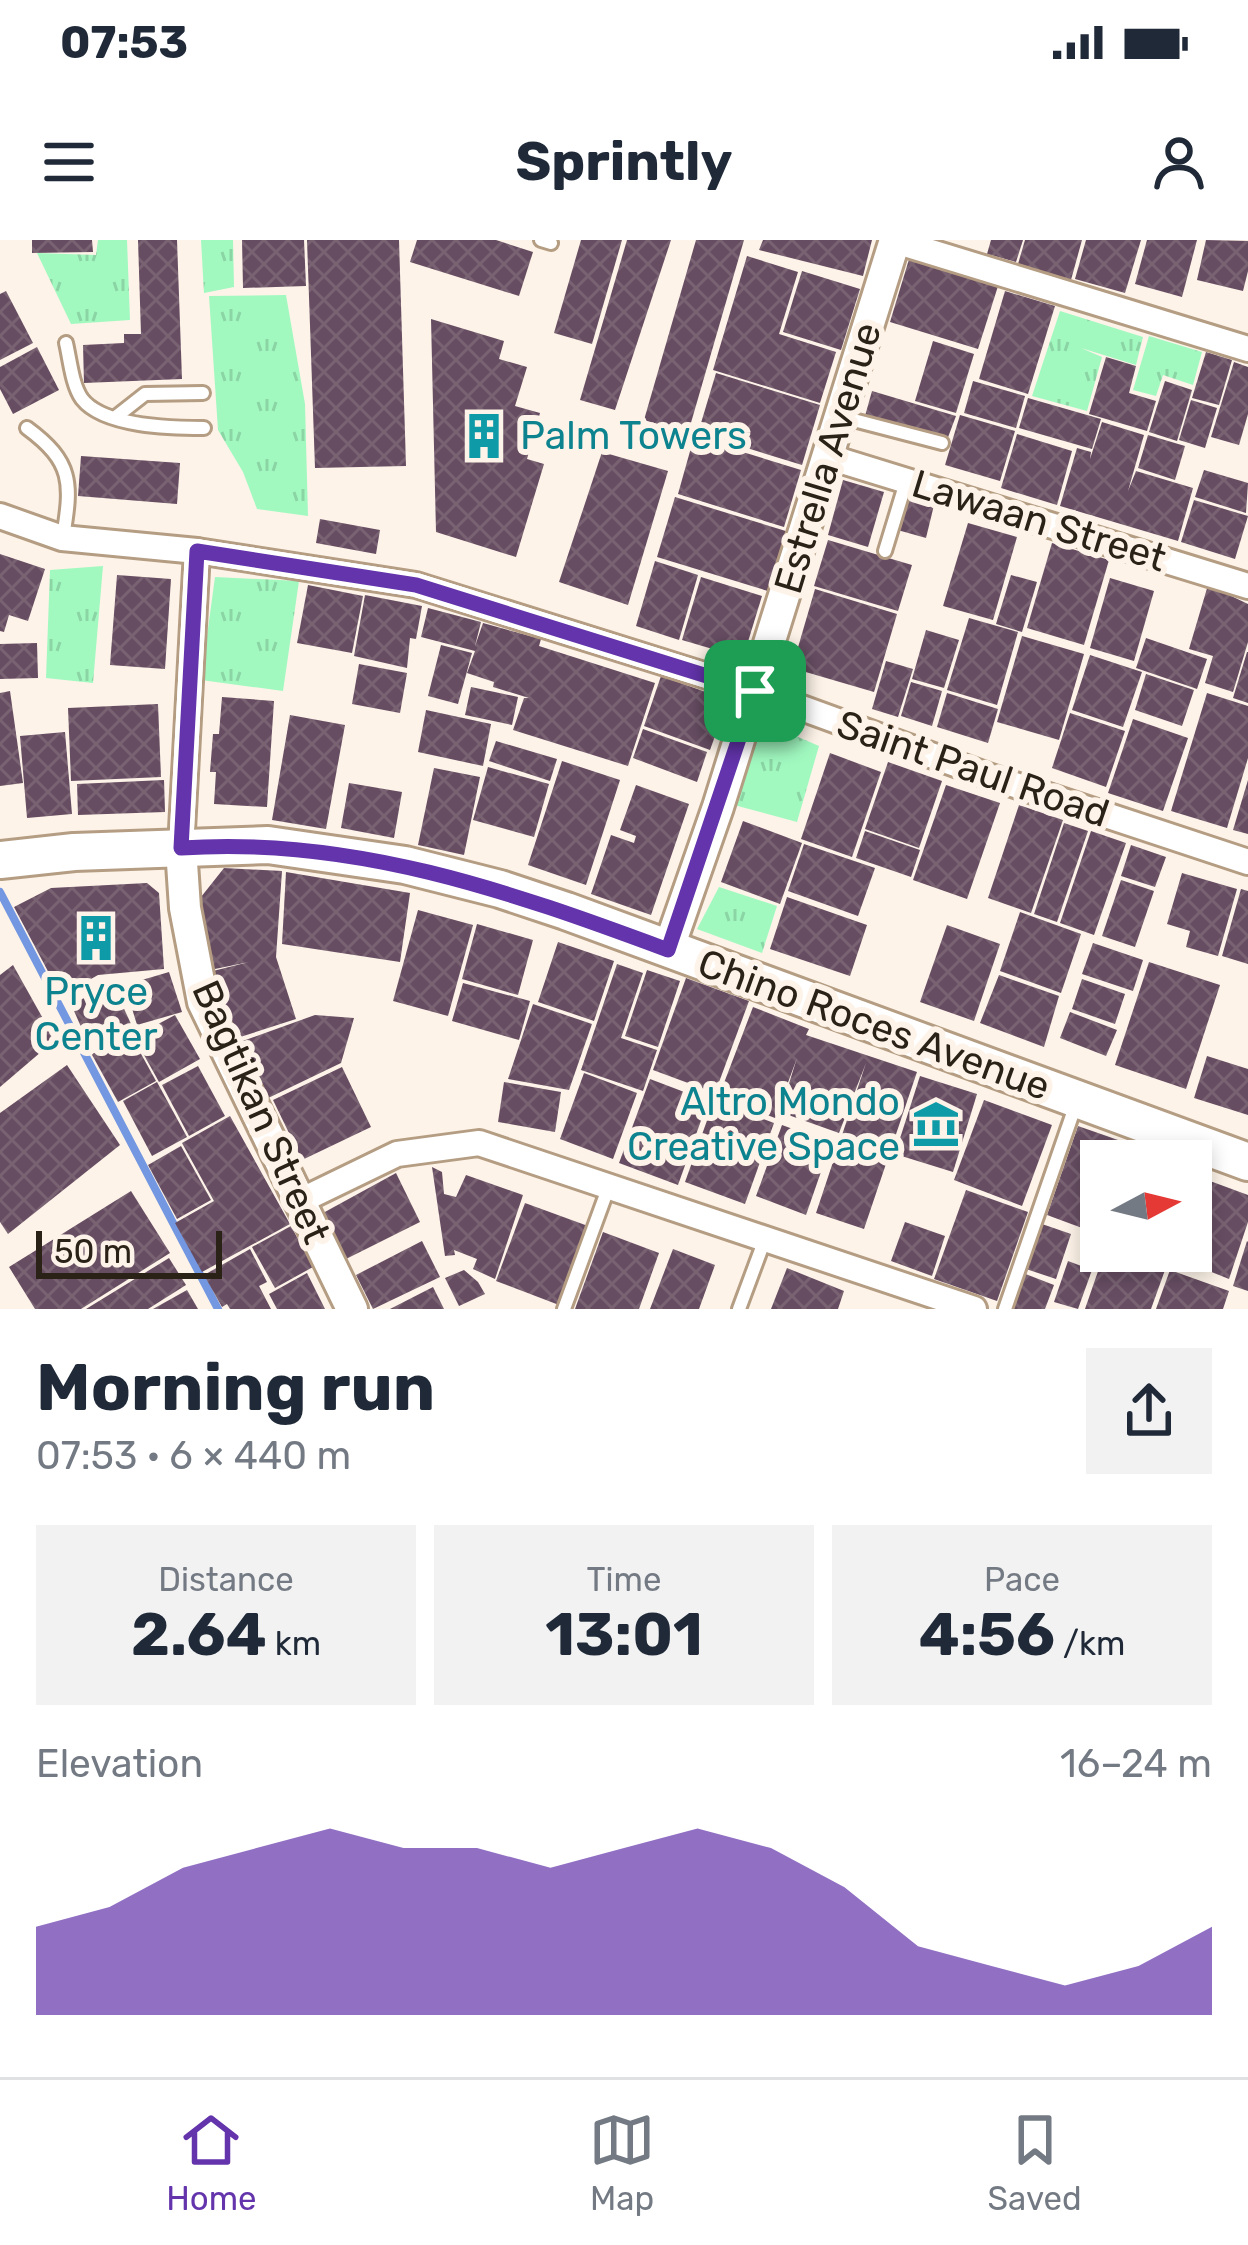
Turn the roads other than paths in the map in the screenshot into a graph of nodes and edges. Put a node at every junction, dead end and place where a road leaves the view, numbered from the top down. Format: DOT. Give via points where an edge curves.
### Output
graph roads {
  1 [pos="895,241"];
  2 [pos="66,343"];
  3 [pos="1248,349"];
  4 [pos="203,393"];
  5 [pos="117,416"];
  6 [pos="841,417"];
  7 [pos="27,428"];
  8 [pos="204,428"];
  9 [pos="942,443"];
  10 [pos="829,457"];
  11 [pos="906,481"];
  12 [pos="0,517"];
  13 [pos="62,538"];
  14 [pos="885,550"];
  15 [pos="197,551"];
  16 [pos="1248,586"];
  17 [pos="755,691"];
  18 [pos="181,848"];
  19 [pos="4,860"];
  20 [pos="1248,862"];
  21 [pos="668,950"];
  22 [pos="1078,1100"];
  23 [pos="1248,1162"];
  24 [pos="610,1184"];
  25 [pos="298,1202"];
  26 [pos="766,1238"];
  27 [pos="352,1309"];
  28 [pos="564,1309"];
  29 [pos="739,1309"];
  30 [pos="974,1309"];
  31 [pos="1004,1309"];
  1 -- 3 [label="street"];
  1 -- 6 [label="street, Estrella Avenue"];
  2 -- 5 [label="lane" via="79,396"];
  4 -- 5 [label="lane" via="145,394"];
  5 -- 8 [label="lane" via="150,427"];
  6 -- 9 [label="lane"];
  6 -- 10 [label="street, Estrella Avenue"];
  7 -- 13 [label="lane" via="65,466"];
  10 -- 11 [label="street, Lawaan Street"];
  10 -- 17 [label="street, Estrella Avenue"];
  11 -- 14 [label="lane"];
  11 -- 16 [label="street, Lawaan Street"];
  12 -- 13 [label="street, Saint Paul Road"];
  13 -- 15 [label="street, Saint Paul Road"];
  15 -- 17 [label="street, Saint Paul Road" via="416,585"];
  15 -- 18 [label="street, Bagtikan Street"];
  17 -- 20 [label="street, Saint Paul Road"];
  17 -- 21 [label="street, Estrella Avenue"];
  18 -- 19 [label="main road, Chino Roces Avenue"];
  18 -- 21 [label="main road, Chino Roces Avenue" via="268,845 405,865 500,889"];
  18 -- 25 [label="street, Bagtikan Street" via="203,1002"];
  21 -- 22 [label="main road, Chino Roces Avenue"];
  22 -- 23 [label="main road, Chino Roces Avenue"];
  22 -- 31 [label="lane"];
  24 -- 25 [label="street" via="478,1143 397,1154"];
  24 -- 26 [label="street"];
  24 -- 28 [label="lane"];
  25 -- 27 [label="street, Bagtikan Street"];
  26 -- 29 [label="lane"];
  26 -- 30 [label="street"];
}
